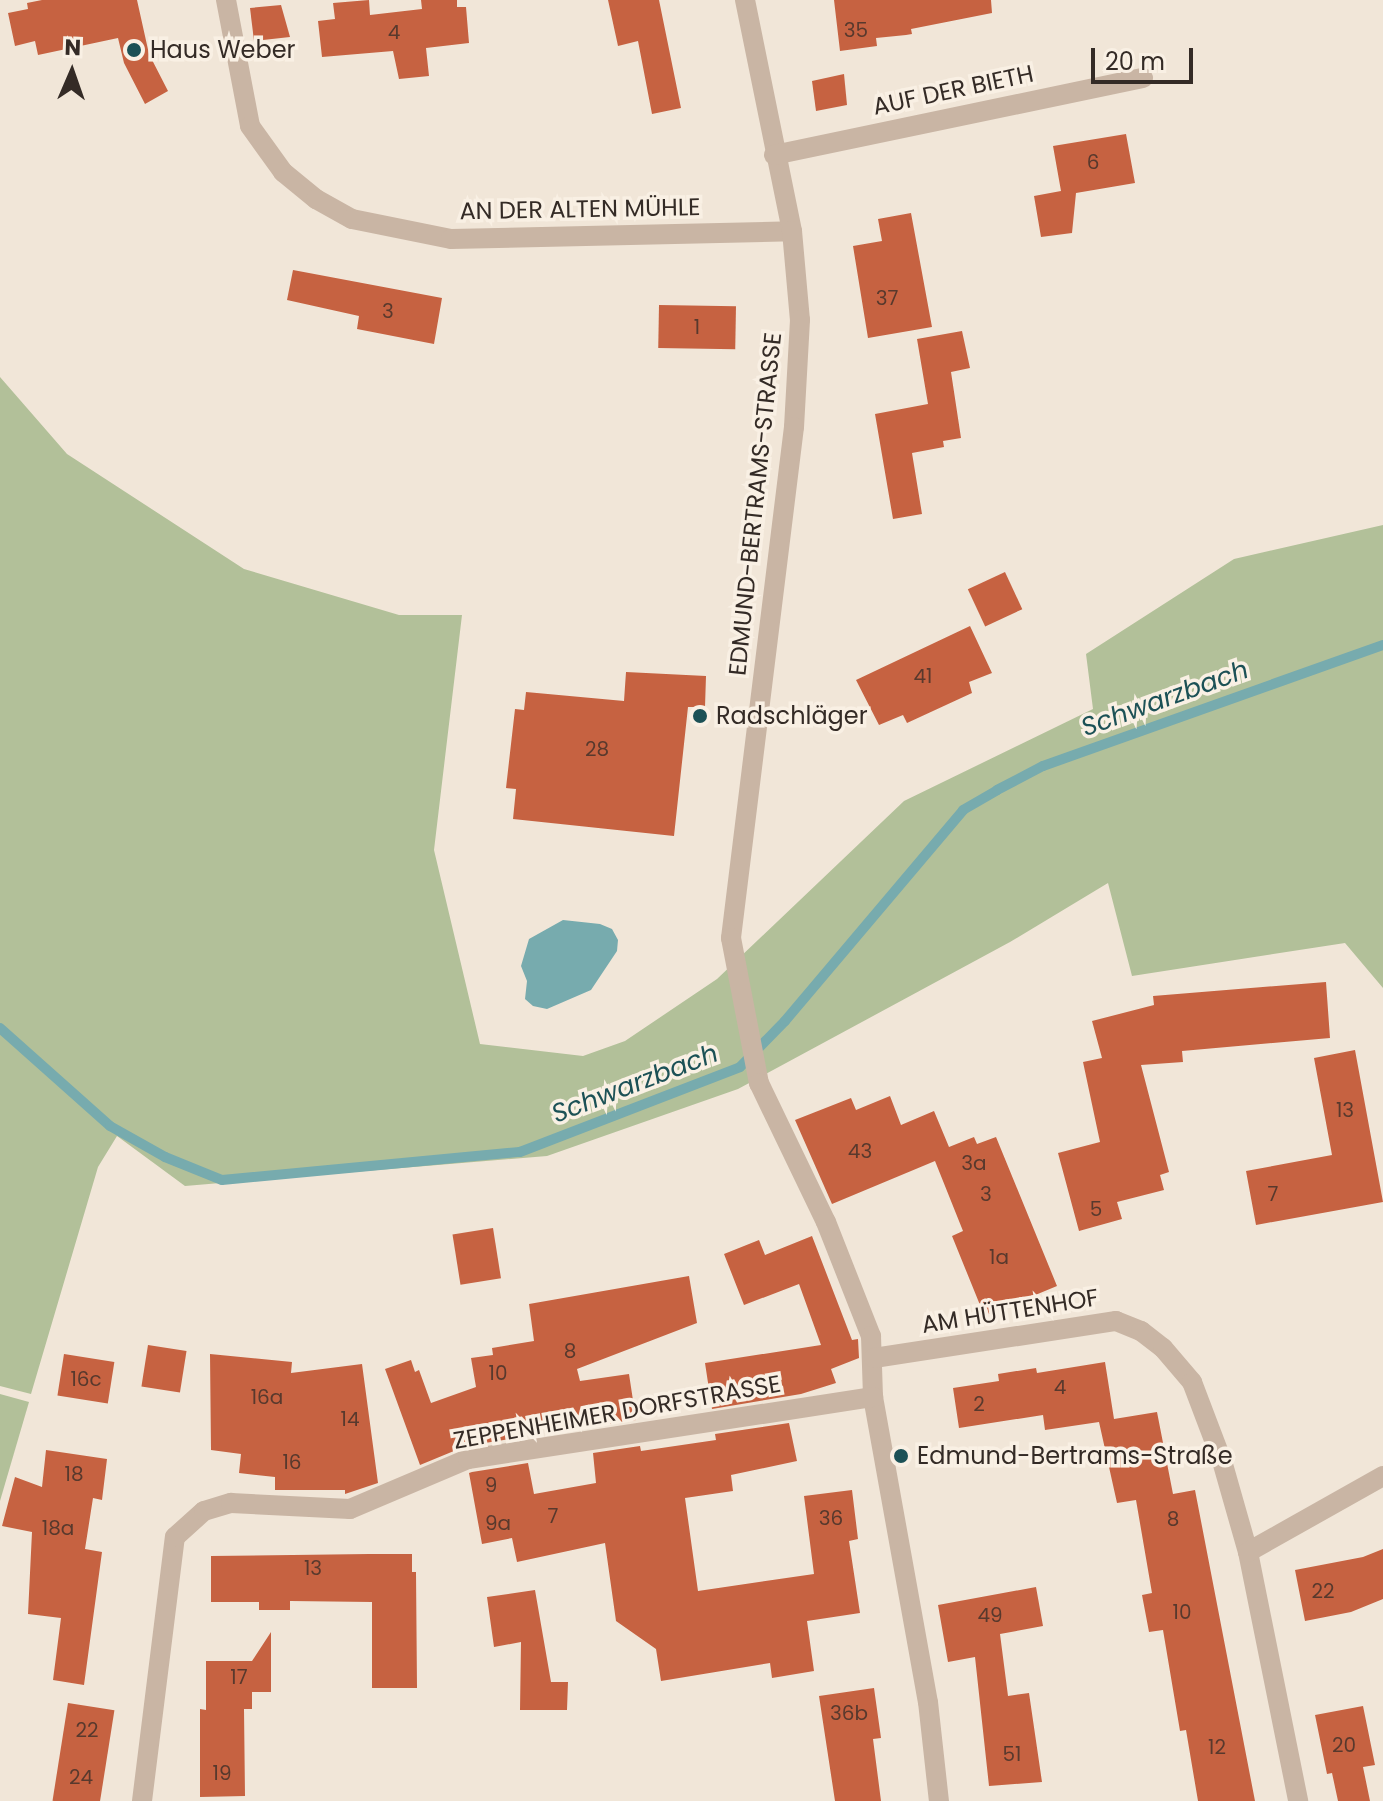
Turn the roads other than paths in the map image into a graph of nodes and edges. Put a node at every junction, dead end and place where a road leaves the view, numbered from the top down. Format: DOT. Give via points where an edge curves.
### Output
graph roads {
  1 [pos="226,0"];
  2 [pos="745,0"];
  3 [pos="1143,78"];
  4 [pos="774,155"];
  5 [pos="792,231"];
  6 [pos="874,1358"];
  7 [pos="873,1397"];
  8 [pos="1383,1476"];
  9 [pos="1248,1552"];
  10 [pos="142,1801"];
  11 [pos="939,1801"];
  12 [pos="1298,1801"];
  1 -- 5 [label="street, AN DER ALTEN MÜHLE" via="250,126 283,172 352,219 451,239"];
  2 -- 4 [label="street, EDMUND-BERTRAMS-STRASSE"];
  3 -- 4 [label="street, AUF DER BIETH"];
  4 -- 5 [label="street, EDMUND-BERTRAMS-STRASSE"];
  5 -- 6 [label="street, EDMUND-BERTRAMS-STRASSE" via="800,320 794,427 731,938 759,1083 826,1222 871,1336"];
  6 -- 7 [label="street, EDMUND-BERTRAMS-STRASSE"];
  6 -- 9 [label="street, AM HÜTTENHOF" via="1116,1321 1141,1331 1192,1382"];
  7 -- 10 [label="street, ZEPPENHEIMER DORFSTRASSE" via="468,1459 350,1509 231,1503 204,1511 175,1537"];
  7 -- 11 [label="street, EDMUND-BERTRAMS-STRASSE" via="928,1702"];
  8 -- 9 [label="street"];
  9 -- 12 [label="street, AM HÜTTENHOF"];
}
